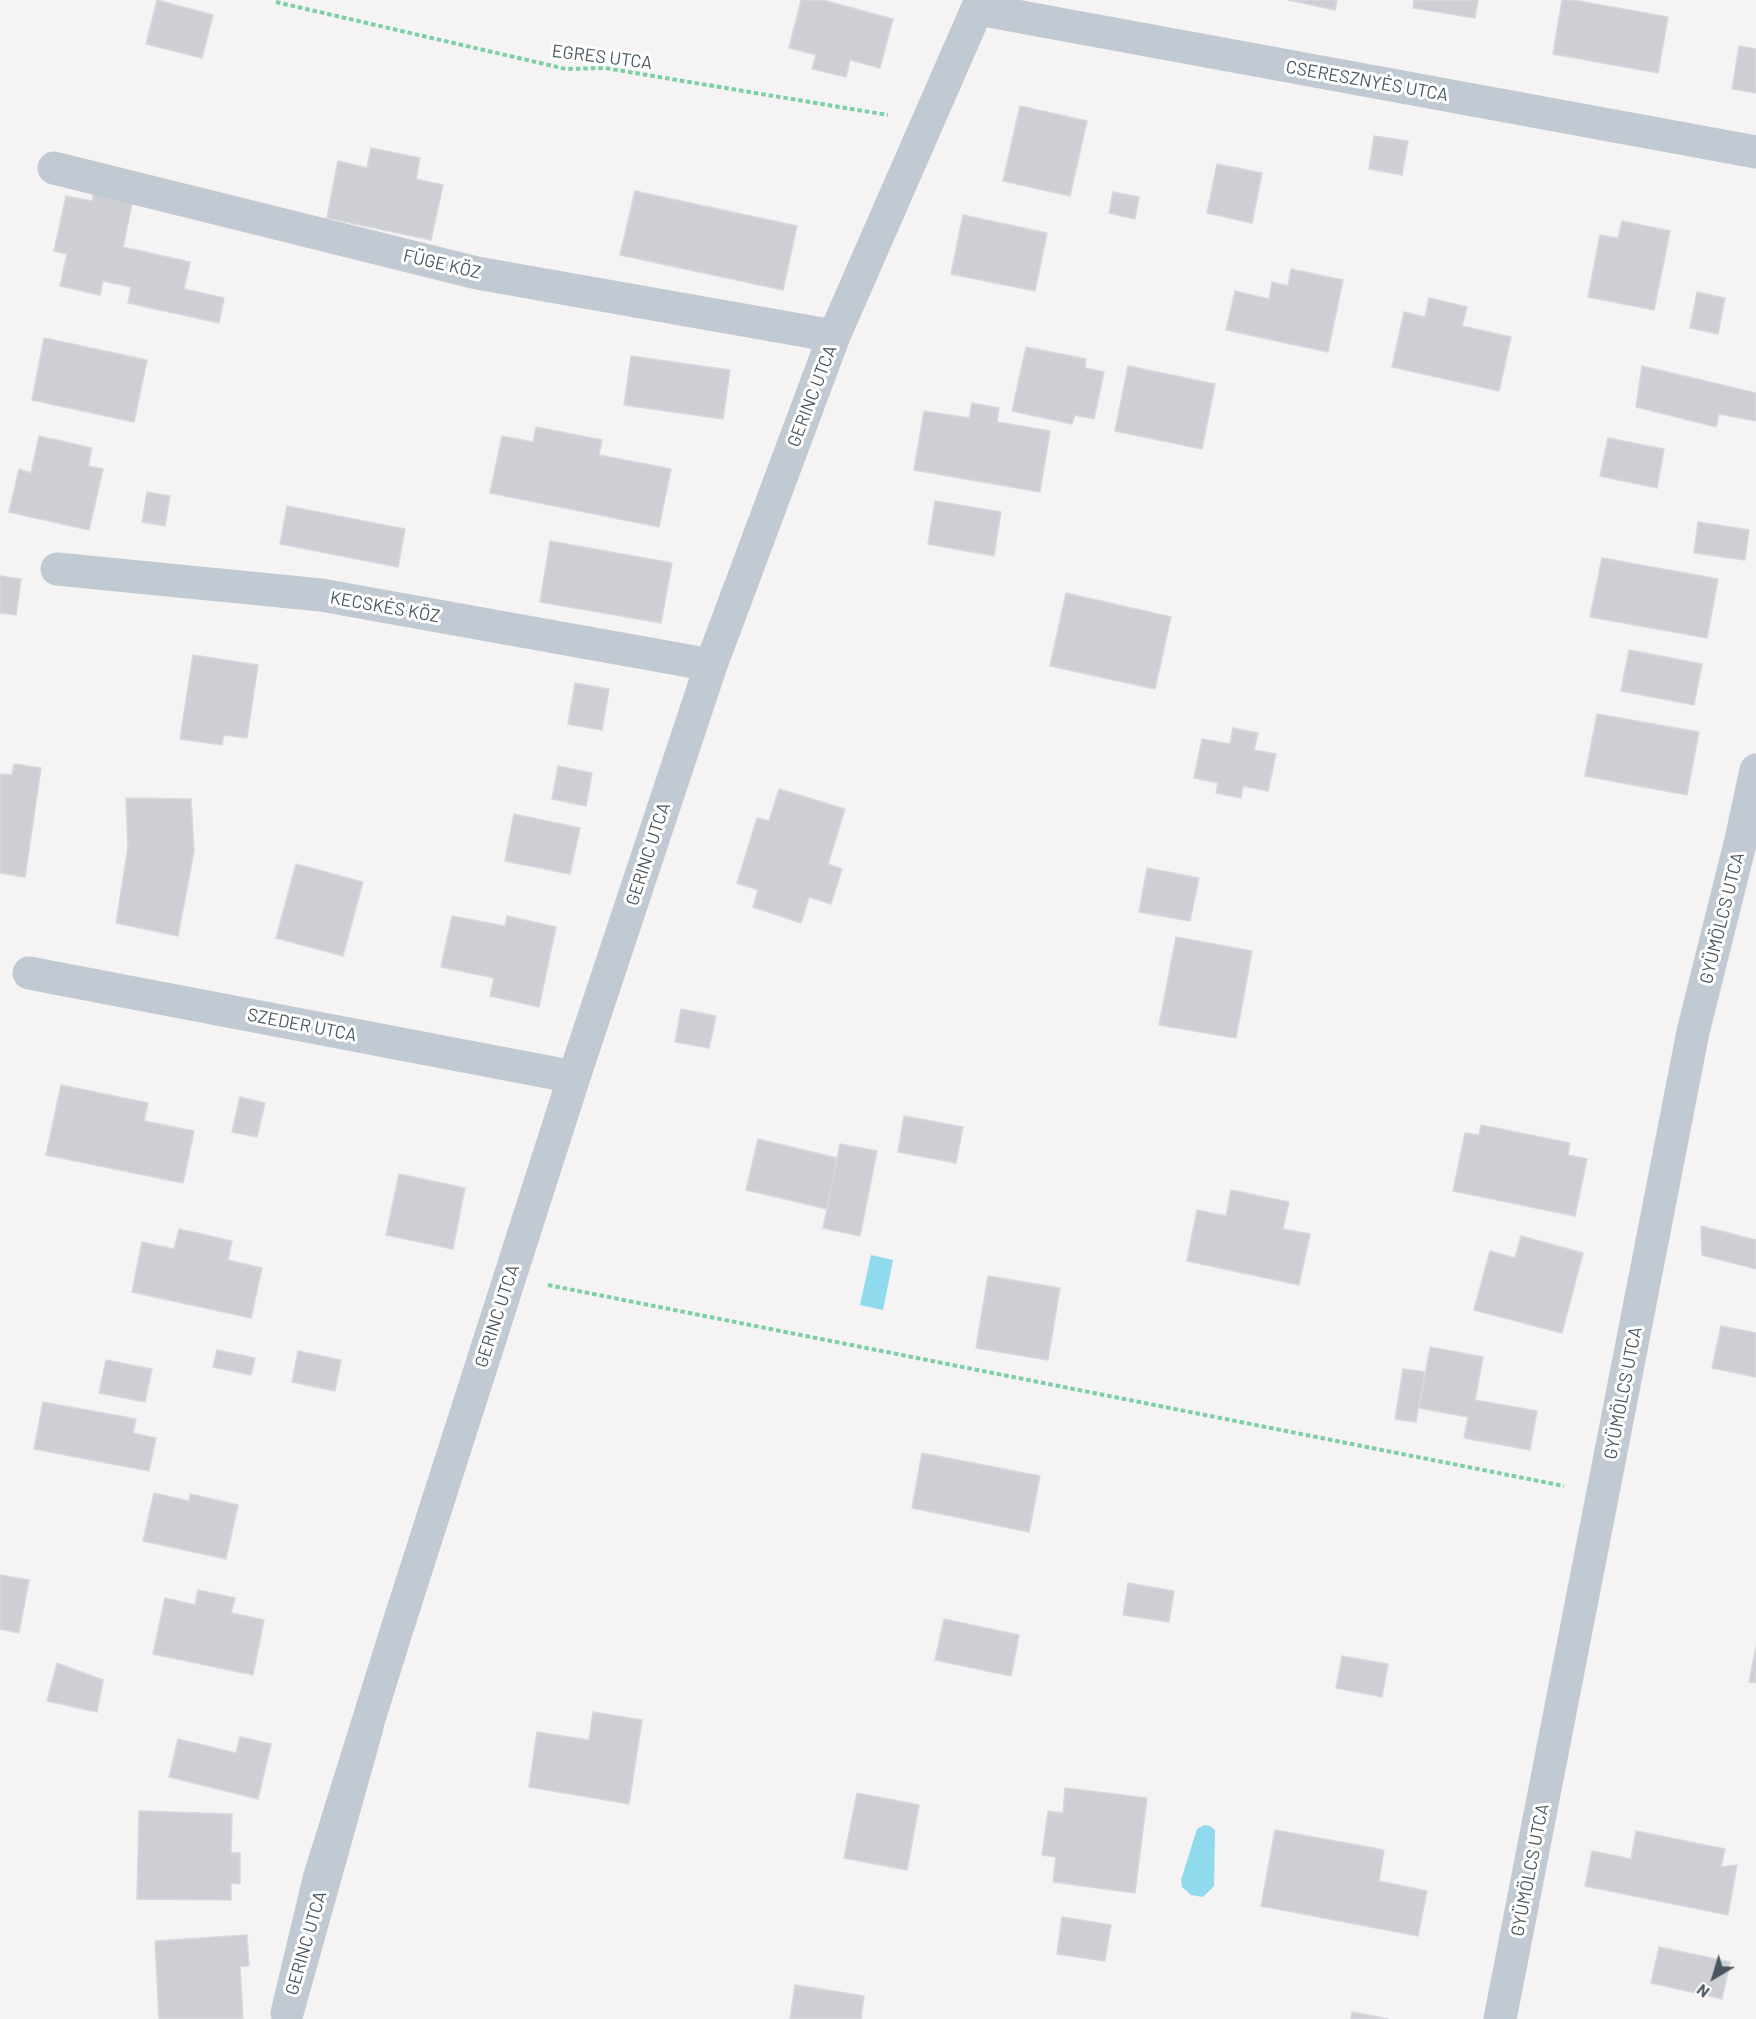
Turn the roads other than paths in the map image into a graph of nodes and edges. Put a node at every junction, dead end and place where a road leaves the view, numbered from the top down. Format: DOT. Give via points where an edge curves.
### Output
graph roads {
  1 [pos="979,5"];
  2 [pos="1756,152"];
  3 [pos="54,168"];
  4 [pos="834,336"];
  5 [pos="57,569"];
  6 [pos="711,665"];
  7 [pos="1756,770"];
  8 [pos="1749,841"];
  9 [pos="29,973"];
  10 [pos="574,1077"];
  11 [pos="367,1727"];
  12 [pos="297,2019"];
  13 [pos="1500,2019"];
  1 -- 2 [label="street, CSERESZNYÉS UTCA"];
  1 -- 4 [label="street, GERINC UTCA"];
  3 -- 4 [label="street, FÜGE KÖZ" via="477,273"];
  4 -- 6 [label="street, GERINC UTCA"];
  5 -- 6 [label="street, KECSKÉS KÖZ" via="321,595"];
  6 -- 10 [label="street, GERINC UTCA"];
  7 -- 8 [label="street, GYÜMÖLCS UTCA"];
  8 -- 13 [label="street, GYÜMÖLCS UTCA" via="1693,1032"];
  9 -- 10 [label="street, SZEDER UTCA"];
  10 -- 11 [label="street, GERINC UTCA"];
  11 -- 11 [label="street, GERINC UTCA" via="320,1880 287,2013 354,1772"];
  11 -- 12 [label="street, GERINC UTCA"];
}
